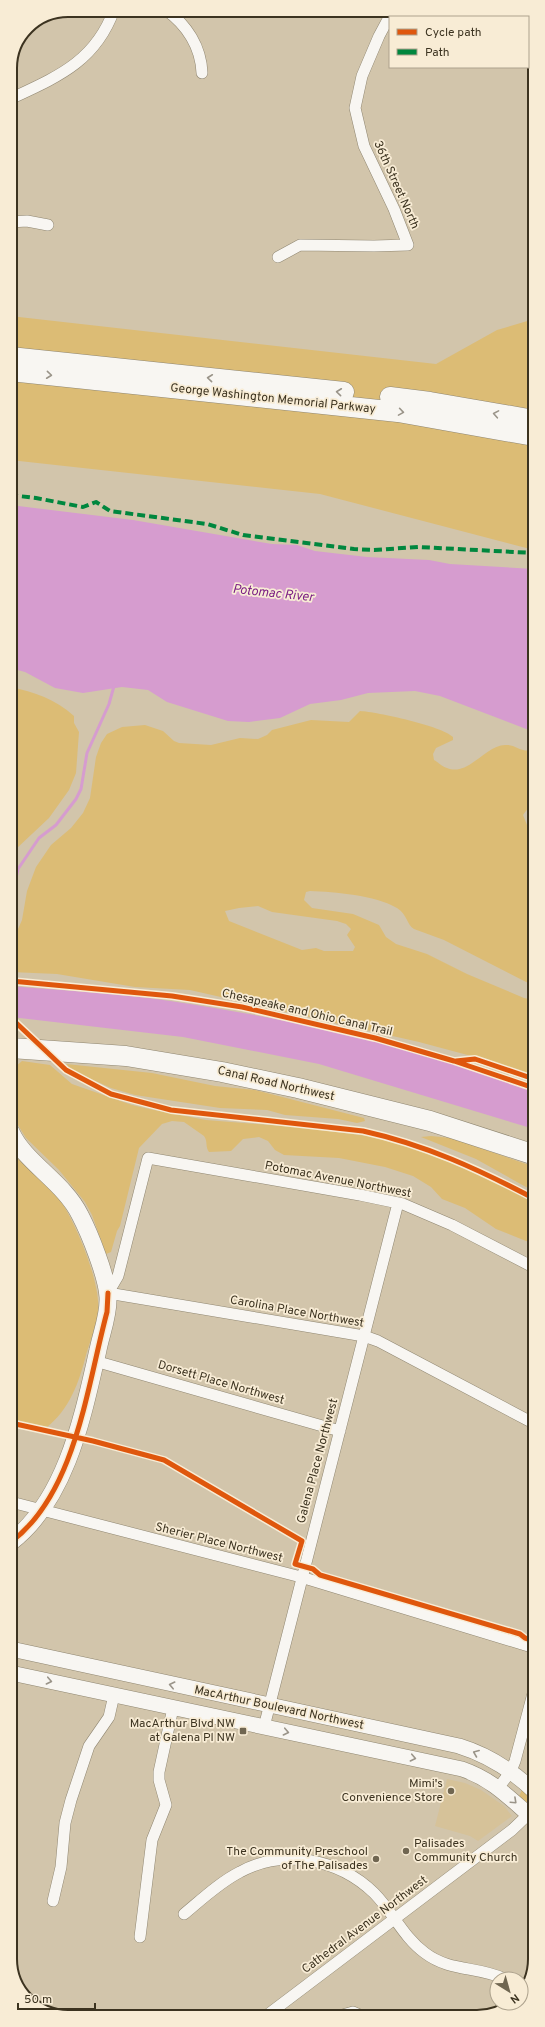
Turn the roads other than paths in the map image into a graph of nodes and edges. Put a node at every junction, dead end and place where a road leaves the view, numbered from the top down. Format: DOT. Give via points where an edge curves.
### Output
graph roads {
  1 [pos="111,17"];
  2 [pos="176,17"];
  3 [pos="389,17"];
  4 [pos="202,73"];
  5 [pos="17,96"];
  6 [pos="17,222"];
  7 [pos="48,225"];
  8 [pos="278,257"];
  9 [pos="17,358"];
  10 [pos="17,372"];
  11 [pos="528,419"];
  12 [pos="528,435"];
  13 [pos="17,1048"];
  14 [pos="17,1141"];
  15 [pos="528,1154"];
  16 [pos="398,1203"];
  17 [pos="528,1264"];
  18 [pos="108,1293"];
  19 [pos="364,1336"];
  20 [pos="95,1361"];
  21 [pos="528,1420"];
  22 [pos="340,1431"];
  23 [pos="17,1504"];
  24 [pos="41,1510"];
  25 [pos="17,1537"];
  26 [pos="301,1578"];
  27 [pos="528,1646"];
  28 [pos="17,1650"];
  29 [pos="17,1674"];
  30 [pos="114,1695"];
  31 [pos="269,1706"];
  32 [pos="174,1708"];
  33 [pos="528,1712"];
  34 [pos="264,1727"];
  35 [pos="511,1771"];
  36 [pos="528,1786"];
  37 [pos="499,1787"];
  38 [pos="528,1810"];
  39 [pos="528,1818"];
  40 [pos="53,1901"];
  41 [pos="184,1914"];
  42 [pos="395,1919"];
  43 [pos="140,1937"];
  44 [pos="489,1973"];
  45 [pos="274,2010"];
  1 -- 5 [label="street" via="107,29 94,47 74,65"];
  2 -- 4 [label="street" via="195,42 201,58"];
  3 -- 8 [label="street, 36th Street North" via="362,76 355,108 364,146 408,245 300,245"];
  6 -- 7 [label="street"];
  11 -- 9 [label="highway, George Washington Memorial Parkway, one-way" via="430,402"];
  10 -- 12 [label="highway, George Washington Memorial Parkway, one-way" via="398,412"];
  13 -- 15 [label="highway, Canal Road Northwest" via="126,1056 222,1072 430,1121"];
  14 -- 18 [label="main road" via="61,1187 78,1210"];
  16 -- 17 [label="street, Potomac Avenue Northwest" via="452,1224"];
  16 -- 18 [label="street, Potomac Avenue Northwest" via="148,1158 118,1276"];
  16 -- 19 [label="street, Galena Place Northwest"];
  18 -- 19 [label="street, Carolina Place Northwest"];
  18 -- 20 [label="main road" via="108,1306"];
  19 -- 21 [label="street, Carolina Place Northwest"];
  19 -- 22 [label="street, Galena Place Northwest"];
  20 -- 22 [label="street, Dorsett Place Northwest"];
  20 -- 24 [label="main road" via="68,1460"];
  22 -- 26 [label="street, Galena Place Northwest"];
  23 -- 24 [label="street, Sherier Place Northwest"];
  24 -- 25 [label="main road"];
  24 -- 26 [label="street, Sherier Place Northwest"];
  26 -- 27 [label="street, Sherier Place Northwest"];
  26 -- 31 [label="street, Galena Place Northwest"];
  31 -- 28 [label="main road, MacArthur Boulevard Northwest, one-way"];
  29 -- 30 [label="main road, MacArthur Boulevard Northwest, one-way"];
  30 -- 32 [label="main road, MacArthur Boulevard Northwest"];
  30 -- 40 [label="street" via="109,1717 89,1746 71,1800"];
  31 -- 34 [label="street, Galena Place Northwest"];
  35 -- 31 [label="main road, MacArthur Boulevard Northwest, one-way" via="486,1756 459,1746"];
  32 -- 34 [label="main road, MacArthur Boulevard Northwest"];
  32 -- 43 [label="street" via="159,1772 166,1805 152,1840"];
  33 -- 35 [label="street"];
  34 -- 37 [label="main road, MacArthur Boulevard Northwest, one-way" via="441,1763 472,1772"];
  35 -- 36 [label="main road, MacArthur Boulevard Northwest"];
  35 -- 37 [label="street"];
  37 -- 38 [label="main road, MacArthur Boulevard Northwest, one-way"];
  39 -- 42 [label="street, Cathedral Avenue Northwest"];
  41 -- 42 [label="street" via="230,1878 246,1869 273,1861 300,1859 322,1863 349,1873 375,1894"];
  42 -- 44 [label="street" via="415,1945 435,1960 453,1967"];
  42 -- 45 [label="street, Cathedral Avenue Northwest"];
}
